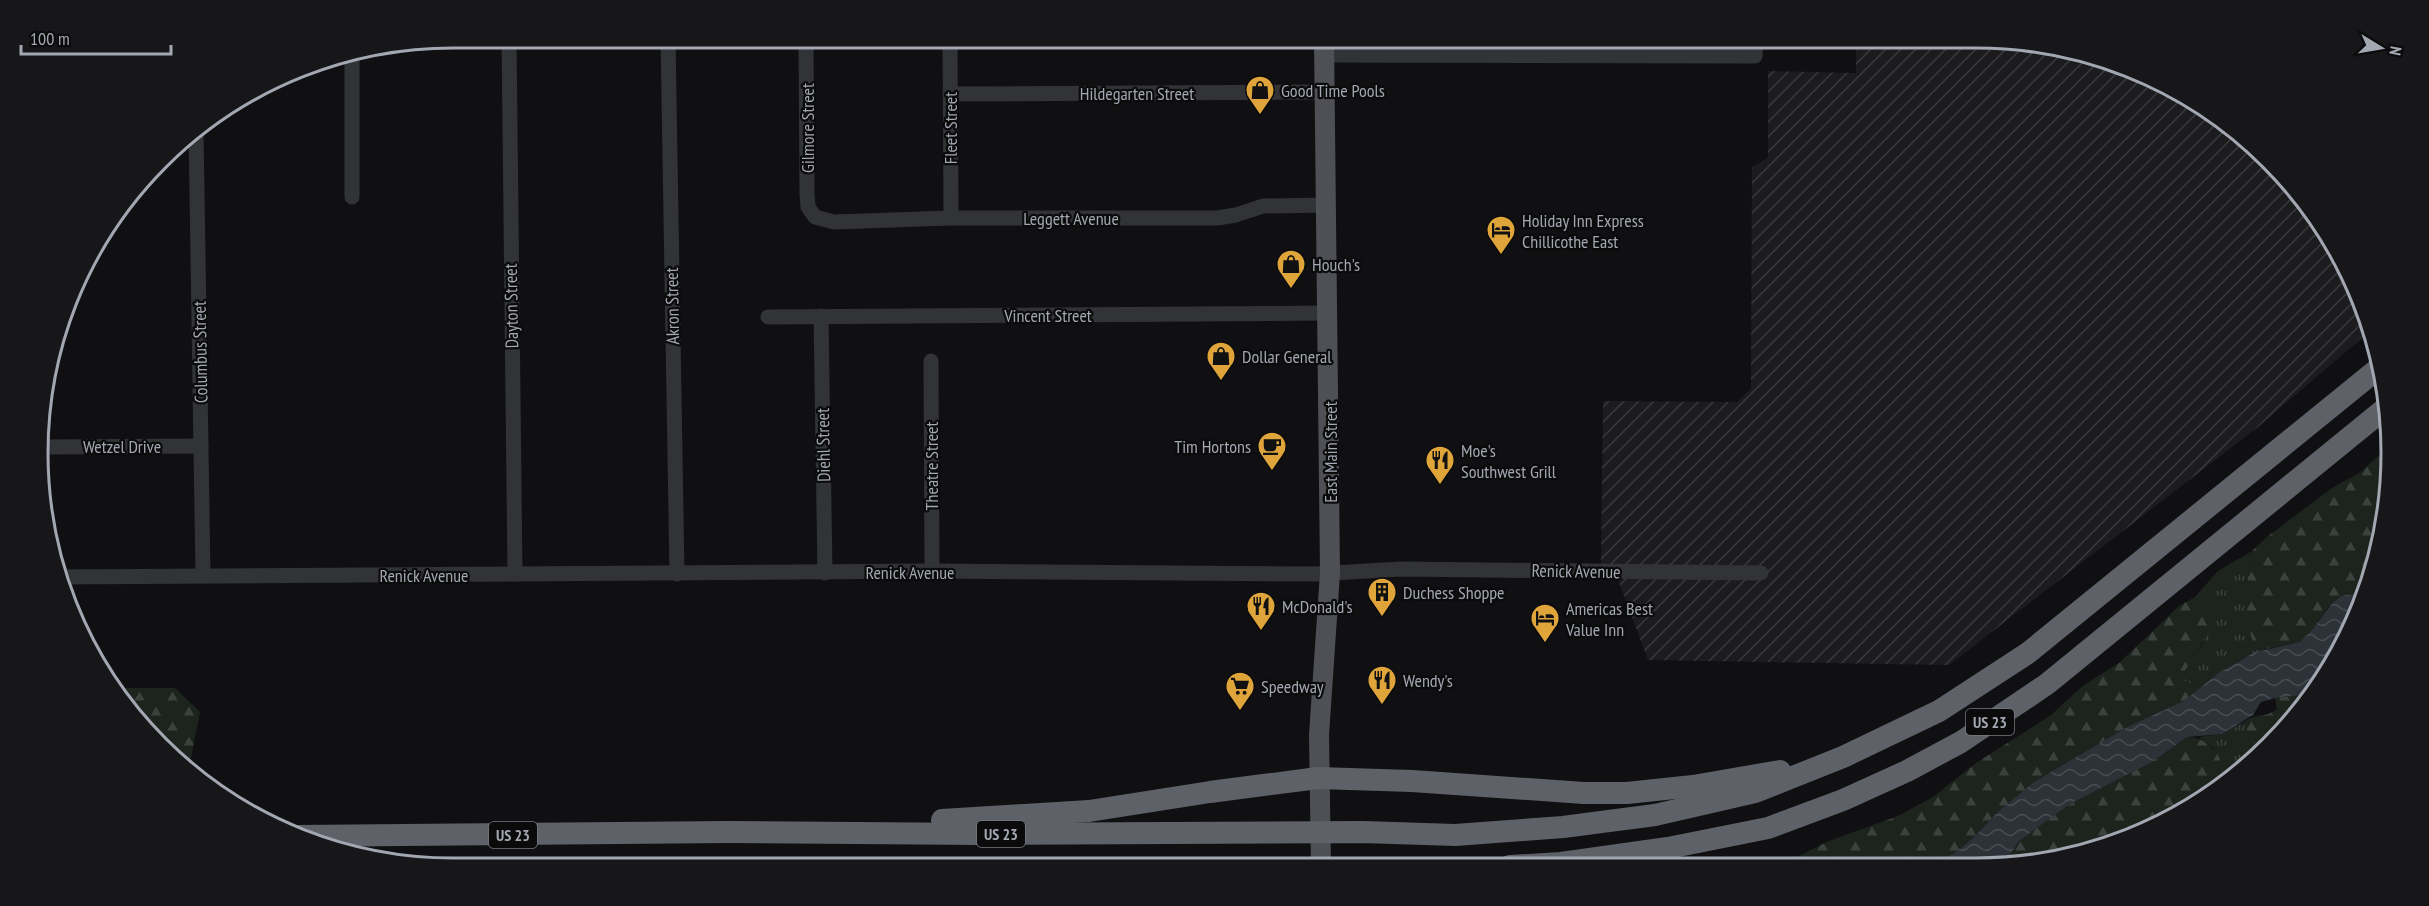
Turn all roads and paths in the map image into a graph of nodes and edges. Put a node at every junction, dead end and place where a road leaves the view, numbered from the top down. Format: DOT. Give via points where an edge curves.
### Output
graph roads {
  1 [pos="509,48"];
  2 [pos="668,48"];
  3 [pos="806,48"];
  4 [pos="950,48"];
  5 [pos="1324,48"];
  6 [pos="1410,48"];
  7 [pos="1755,48"];
  8 [pos="352,61"];
  9 [pos="1324,92"];
  10 [pos="950,94"];
  11 [pos="196,140"];
  12 [pos="352,197"];
  13 [pos="1326,206"];
  14 [pos="815,217"];
  15 [pos="951,218"];
  16 [pos="1328,313"];
  17 [pos="821,316"];
  18 [pos="768,317"];
  19 [pos="931,361"];
  20 [pos="2373,373"];
  21 [pos="2379,413"];
  22 [pos="201,446"];
  23 [pos="48,447"];
  24 [pos="932,571"];
  25 [pos="825,573"];
  26 [pos="1330,573"];
  27 [pos="1761,573"];
  28 [pos="515,574"];
  29 [pos="677,574"];
  30 [pos="202,576"];
  31 [pos="67,577"];
  32 [pos="1843,757"];
  33 [pos="1318,778"];
  34 [pos="1768,828"];
  35 [pos="728,832"];
  36 [pos="320,836"];
  37 [pos="1321,858"];
  38 [pos="1597,858"];
  39 [pos="1683,858"];
  1 -- 28 [label="street, Dayton Street"];
  2 -- 29 [label="street, Akron Street"];
  3 -- 14 [label="street, Gilmore Street" via="807,193 808,207"];
  4 -- 10 [label="street, Fleet Street"];
  5 -- 9 [label="main road, East Main Street"];
  6 -- 7 [label="street" via="1755,56"];
  8 -- 12 [label="street"];
  9 -- 10 [label="street, Hildegarten Street"];
  9 -- 13 [label="main road, East Main Street"];
  10 -- 15 [label="street, Fleet Street"];
  11 -- 22 [label="street, Columbus Street"];
  13 -- 15 [label="street, Leggett Avenue" via="1263,206 1227,217"];
  13 -- 16 [label="main road, East Main Street"];
  14 -- 15 [label="street, Leggett Avenue" via="834,222"];
  16 -- 17 [label="street, Vincent Street"];
  16 -- 26 [label="main road, East Main Street"];
  17 -- 18 [label="street, Vincent Street"];
  17 -- 25 [label="street, Diehl Street"];
  19 -- 24 [label="street, Theatre Street"];
  20 -- 32 [label="highway, US 23" via="2028,653 1939,711"];
  21 -- 34 [label="highway, US 23" via="2037,691 1961,742 1906,771"];
  22 -- 23 [label="street, Wetzel Drive"];
  22 -- 30 [label="street, Columbus Street"];
  24 -- 25 [label="street, Renick Avenue"];
  24 -- 26 [label="street, Renick Avenue"];
  25 -- 29 [label="street, Renick Avenue"];
  26 -- 27 [label="street, Renick Avenue" via="1412,569"];
  26 -- 33 [label="main road, East Main Street"];
  28 -- 29 [label="street, Renick Avenue"];
  28 -- 30 [label="street, Renick Avenue"];
  30 -- 31 [label="street, Renick Avenue"];
  32 -- 33 [label="highway" via="1754,776 1627,793"];
  32 -- 35 [label="highway, US 23" via="1755,792 1655,815 1455,835"];
  33 -- 35 [label="highway" via="1089,811"];
  33 -- 37 [label="main road, East Main Street"];
  34 -- 38 [label="highway, US 23"];
  34 -- 39 [label="highway"];
  35 -- 36 [label="highway, US 23"];
}
